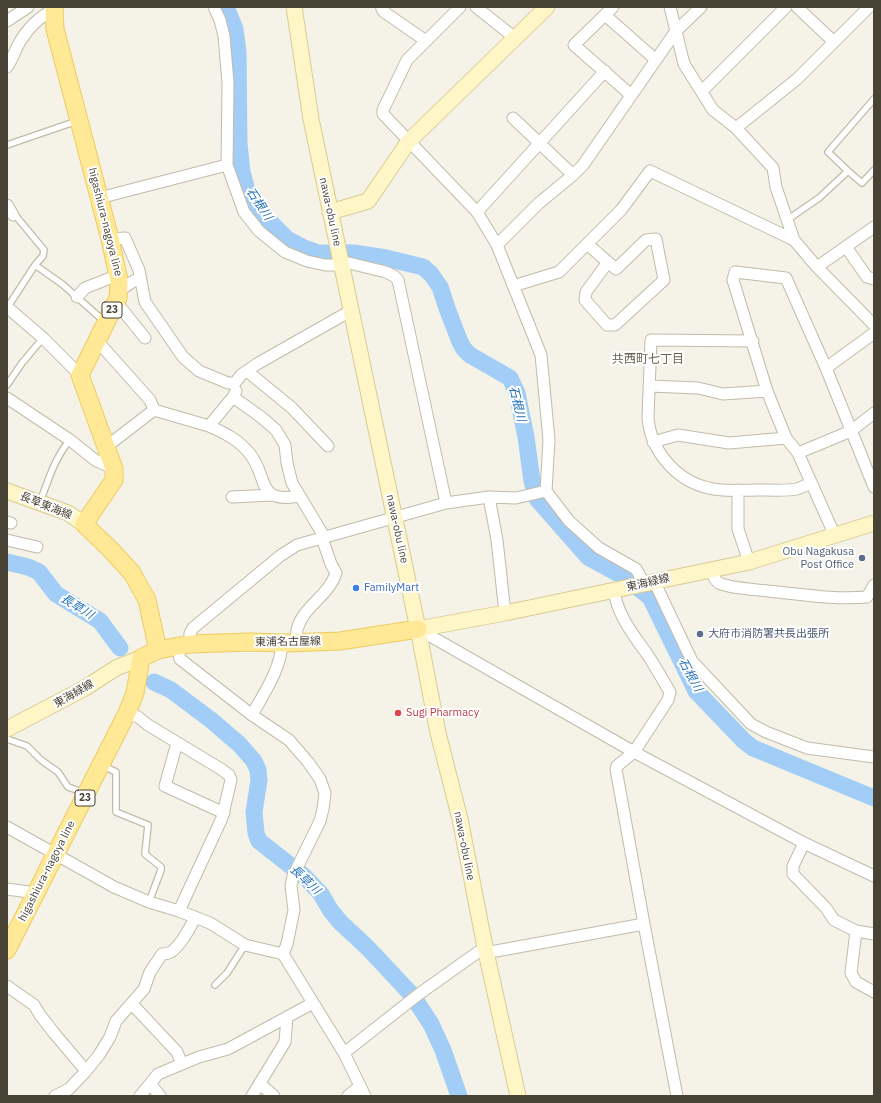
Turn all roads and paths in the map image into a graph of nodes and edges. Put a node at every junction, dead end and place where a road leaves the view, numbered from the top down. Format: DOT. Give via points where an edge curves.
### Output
graph roads {
  1 [pos="28,7"];
  2 [pos="214,7"];
  3 [pos="294,7"];
  4 [pos="384,7"];
  5 [pos="460,7"];
  6 [pos="476,7"];
  7 [pos="547,7"];
  8 [pos="613,7"];
  9 [pos="670,7"];
  10 [pos="701,7"];
  11 [pos="786,7"];
  12 [pos="797,7"];
  13 [pos="869,7"];
  14 [pos="54,8"];
  15 [pos="605,15"];
  16 [pos="7,21"];
  17 [pos="676,31"];
  18 [pos="515,38"];
  19 [pos="426,41"];
  20 [pos="834,42"];
  21 [pos="656,60"];
  22 [pos="7,67"];
  23 [pos="605,71"];
  24 [pos="702,91"];
  25 [pos="631,95"];
  26 [pos="874,99"];
  27 [pos="513,118"];
  28 [pos="79,121"];
  29 [pos="736,128"];
  30 [pos="408,141"];
  31 [pos="539,143"];
  32 [pos="7,145"];
  33 [pos="227,165"];
  34 [pos="874,170"];
  35 [pos="848,171"];
  36 [pos="574,175"];
  37 [pos="99,198"];
  38 [pos="10,210"];
  39 [pos="330,212"];
  40 [pos="477,212"];
  41 [pos="786,220"];
  42 [pos="874,227"];
  43 [pos="110,240"];
  44 [pos="794,240"];
  45 [pos="588,244"];
  46 [pos="497,245"];
  47 [pos="846,247"];
  48 [pos="339,256"];
  49 [pos="608,262"];
  50 [pos="35,265"];
  51 [pos="817,267"];
  52 [pos="140,279"];
  53 [pos="874,279"];
  54 [pos="513,286"];
  55 [pos="118,289"];
  56 [pos="77,297"];
  57 [pos="7,306"];
  58 [pos="352,310"];
  59 [pos="106,323"];
  60 [pos="874,325"];
  61 [pos="874,333"];
  62 [pos="43,338"];
  63 [pos="145,338"];
  64 [pos="753,341"];
  65 [pos="97,343"];
  66 [pos="826,368"];
  67 [pos="247,372"];
  68 [pos="80,375"];
  69 [pos="235,383"];
  70 [pos="7,385"];
  71 [pos="649,386"];
  72 [pos="767,391"];
  73 [pos="233,397"];
  74 [pos="8,401"];
  75 [pos="154,410"];
  76 [pos="874,413"];
  77 [pos="209,426"];
  78 [pos="851,431"];
  79 [pos="786,438"];
  80 [pos="70,440"];
  81 [pos="654,442"];
  82 [pos="328,446"];
  83 [pos="106,447"];
  84 [pos="798,453"];
  85 [pos="114,469"];
  86 [pos="811,483"];
  87 [pos="874,487"];
  88 [pos="738,490"];
  89 [pos="7,491"];
  90 [pos="546,491"];
  91 [pos="272,495"];
  92 [pos="300,496"];
  93 [pos="232,497"];
  94 [pos="489,497"];
  95 [pos="40,503"];
  96 [pos="446,503"];
  97 [pos="395,518"];
  98 [pos="874,523"];
  99 [pos="84,524"];
  100 [pos="835,536"];
  101 [pos="323,538"];
  102 [pos="7,540"];
  103 [pos="37,547"];
  104 [pos="749,562"];
  105 [pos="711,570"];
  106 [pos="647,583"];
  107 [pos="874,585"];
  108 [pos="618,590"];
  109 [pos="505,614"];
  110 [pos="418,629"];
  111 [pos="289,643"];
  112 [pos="183,645"];
  113 [pos="158,650"];
  114 [pos="140,658"];
  115 [pos="127,713"];
  116 [pos="252,715"];
  117 [pos="7,729"];
  118 [pos="7,739"];
  119 [pos="177,743"];
  120 [pos="634,752"];
  121 [pos="874,757"];
  122 [pos="101,764"];
  123 [pos="87,794"];
  124 [pos="224,813"];
  125 [pos="7,827"];
  126 [pos="804,843"];
  127 [pos="56,854"];
  128 [pos="874,876"];
  129 [pos="7,889"];
  130 [pos="36,893"];
  131 [pos="150,902"];
  132 [pos="179,911"];
  133 [pos="194,917"];
  134 [pos="644,924"];
  135 [pos="856,931"];
  136 [pos="874,934"];
  137 [pos="245,945"];
  138 [pos="7,950"];
  139 [pos="486,952"];
  140 [pos="283,954"];
  141 [pos="215,985"];
  142 [pos="7,986"];
  143 [pos="874,992"];
  144 [pos="313,1003"];
  145 [pos="132,1004"];
  146 [pos="287,1017"];
  147 [pos="344,1053"];
  148 [pos="182,1064"];
  149 [pos="86,1071"];
  150 [pos="260,1084"];
  151 [pos="152,1086"];
  152 [pos="360,1086"];
  153 [pos="55,1096"];
  154 [pos="140,1096"];
  155 [pos="160,1096"];
  156 [pos="252,1096"];
  157 [pos="274,1096"];
  158 [pos="348,1096"];
  159 [pos="365,1096"];
  160 [pos="518,1096"];
  161 [pos="677,1096"];
  1 -- 16 [label="street"];
  2 -- 33 [label="street" via="224,36 228,83"];
  3 -- 39 [label="main road, nawa-obu line" via="311,119"];
  4 -- 19 [label="street" via="384,12"];
  5 -- 19 [label="street"];
  6 -- 18 [label="street"];
  7 -- 18 [label="main road"];
  8 -- 15 [label="street"];
  9 -- 17 [label="street"];
  10 -- 17 [label="street"];
  11 -- 24 [label="street"];
  12 -- 20 [label="street"];
  13 -- 20 [label="street"];
  14 -- 22 [label="street" via="26,31"];
  14 -- 28 [label="main road, higashiura-nagoya line" via="55,28"];
  15 -- 21 [label="street"];
  15 -- 23 [label="street" via="574,44"];
  17 -- 21 [label="street"];
  17 -- 24 [label="street" via="684,64"];
  18 -- 30 [label="main road"];
  19 -- 30 [label="street" via="407,60 383,110 383,114"];
  20 -- 29 [label="street" via="797,79"];
  21 -- 25 [label="street"];
  23 -- 25 [label="street"];
  23 -- 31 [label="street"];
  24 -- 29 [label="street" via="713,110"];
  25 -- 36 [label="street"];
  26 -- 35 [label="lane" via="828,152"];
  27 -- 31 [label="street"];
  28 -- 32 [label="lane"];
  28 -- 37 [label="main road, higashiura-nagoya line"];
  29 -- 41 [label="street" via="773,168"];
  30 -- 39 [label="main road" via="368,201"];
  30 -- 40 [label="street"];
  31 -- 36 [label="street"];
  31 -- 40 [label="street"];
  33 -- 37 [label="street"];
  33 -- 48 [label="street" via="244,212 259,231 285,252 307,262 325,265"];
  34 -- 35 [label="lane" via="862,183"];
  35 -- 41 [label="lane" via="819,198"];
  36 -- 46 [label="street" via="539,202"];
  37 -- 43 [label="main road, higashiura-nagoya line"];
  38 -- 50 [label="lane" via="44,250 43,256"];
  39 -- 48 [label="main road, nawa-obu line"];
  40 -- 46 [label="street"];
  41 -- 44 [label="street"];
  42 -- 47 [label="street"];
  43 -- 52 [label="street" via="125,238 139,270"];
  43 -- 55 [label="main road, higashiura-nagoya line"];
  44 -- 45 [label="street" via="650,171 621,210"];
  44 -- 51 [label="street"];
  45 -- 49 [label="street"];
  45 -- 54 [label="street" via="559,272"];
  46 -- 54 [label="street"];
  47 -- 51 [label="street"];
  47 -- 53 [label="street" via="867,277"];
  48 -- 58 [label="main road, nawa-obu line"];
  48 -- 96 [label="street" via="349,263 386,272 398,280"];
  49 -- 49 [label="street" via="616,269 646,240 656,239 664,280 615,325 607,325 585,300 586,292"];
  50 -- 56 [label="lane"];
  50 -- 57 [label="lane"];
  51 -- 60 [label="street"];
  52 -- 55 [label="street"];
  52 -- 69 [label="street" via="145,302 183,357 199,371 228,383"];
  54 -- 90 [label="street" via="541,355 548,440"];
  55 -- 56 [label="street" via="85,288"];
  55 -- 59 [label="main road, 23"];
  55 -- 63 [label="street" via="121,308"];
  56 -- 59 [label="lane"];
  57 -- 62 [label="street"];
  58 -- 67 [label="street"];
  58 -- 97 [label="main road, nawa-obu line"];
  59 -- 65 [label="main road, 23"];
  61 -- 66 [label="street"];
  62 -- 68 [label="street"];
  62 -- 70 [label="lane"];
  64 -- 66 [label="street" via="733,280 736,272 786,278"];
  64 -- 71 [label="street" via="651,340"];
  64 -- 72 [label="street"];
  65 -- 68 [label="main road, 23"];
  65 -- 75 [label="street" via="150,400"];
  66 -- 78 [label="street"];
  67 -- 69 [label="street"];
  67 -- 82 [label="street" via="292,408"];
  68 -- 83 [label="main road"];
  69 -- 73 [label="street" via="237,389"];
  71 -- 72 [label="street" via="698,388 723,394"];
  71 -- 81 [label="street" via="648,428"];
  72 -- 79 [label="street"];
  73 -- 77 [label="street"];
  73 -- 92 [label="street" via="276,430 285,445 290,478"];
  74 -- 80 [label="street"];
  75 -- 77 [label="street"];
  75 -- 83 [label="street"];
  76 -- 78 [label="street"];
  77 -- 91 [label="street" via="230,436 243,446 257,464 264,486"];
  78 -- 84 [label="street"];
  78 -- 87 [label="street"];
  79 -- 81 [label="street" via="729,443 678,435"];
  79 -- 84 [label="street"];
  80 -- 85 [label="street" via="95,460"];
  80 -- 95 [label="lane" via="59,455"];
  81 -- 88 [label="street" via="670,466 691,481 710,488"];
  83 -- 85 [label="main road"];
  84 -- 86 [label="street"];
  85 -- 99 [label="main road" via="114,480"];
  86 -- 88 [label="street" via="796,489"];
  86 -- 100 [label="street"];
  88 -- 104 [label="street" via="738,529"];
  89 -- 95 [label="main road, 長草東海線"];
  90 -- 94 [label="street" via="516,498"];
  90 -- 106 [label="street" via="569,521 599,548 636,569"];
  91 -- 92 [label="street"];
  91 -- 93 [label="street"];
  92 -- 101 [label="street"];
  94 -- 96 [label="street"];
  94 -- 109 [label="street" via="497,540"];
  95 -- 99 [label="main road, 長草東海線" via="68,513"];
  96 -- 97 [label="street"];
  97 -- 101 [label="street"];
  97 -- 110 [label="main road, nawa-obu line"];
  98 -- 100 [label="main road, 東海緑線"];
  99 -- 113 [label="main road" via="132,573 147,600"];
  100 -- 104 [label="main road, 東海緑線"];
  101 -- 111 [label="street" via="336,573 332,583 303,616"];
  101 -- 112 [label="street" via="297,545 280,556 193,628"];
  102 -- 103 [label="street"];
  104 -- 105 [label="main road, 東海緑線"];
  105 -- 106 [label="main road, 東海緑線"];
  105 -- 107 [label="street" via="713,578 718,583 738,588 796,594 867,597"];
  106 -- 108 [label="main road, 東海緑線"];
  106 -- 121 [label="street" via="692,661 751,724 807,748"];
  108 -- 109 [label="main road, 東海緑線"];
  108 -- 120 [label="street" via="616,603 623,620 670,692 668,700"];
  109 -- 110 [label="main road, 東海緑線"];
  110 -- 111 [label="main road, 東浦名古屋線" via="340,641"];
  110 -- 120 [label="street"];
  110 -- 139 [label="main road, nawa-obu line"];
  111 -- 112 [label="main road, 東浦名古屋線"];
  111 -- 116 [label="street"];
  112 -- 113 [label="main road, 東浦名古屋線"];
  112 -- 116 [label="street" via="180,659"];
  113 -- 114 [label="main road"];
  114 -- 115 [label="main road, higashiura-nagoya line / 23" via="135,693"];
  114 -- 117 [label="main road, 東海緑線" via="116,668 85,688"];
  115 -- 119 [label="street" via="138,717"];
  115 -- 122 [label="main road, higashiura-nagoya line / 23"];
  116 -- 140 [label="street" via="288,740 308,762 320,780 324,793 320,821 290,886 294,910"];
  118 -- 123 [label="lane" via="27,746 58,772 68,787"];
  119 -- 124 [label="street" via="229,776"];
  119 -- 124 [label="street" via="165,786"];
  120 -- 126 [label="street"];
  120 -- 134 [label="street" via="616,769"];
  122 -- 123 [label="main road, higashiura-nagoya line / 23"];
  122 -- 131 [label="lane" via="116,772 116,812 148,825 146,854 161,866"];
  123 -- 127 [label="main road, higashiura-nagoya line / 23"];
  124 -- 132 [label="street"];
  125 -- 127 [label="street"];
  126 -- 128 [label="street"];
  126 -- 135 [label="street" via="793,866 793,874 826,908 834,920"];
  127 -- 130 [label="main road, higashiura-nagoya line / 23"];
  127 -- 131 [label="street" via="114,887"];
  129 -- 130 [label="street"];
  130 -- 138 [label="main road, higashiura-nagoya line / 23"];
  131 -- 132 [label="street"];
  132 -- 133 [label="street"];
  133 -- 137 [label="street" via="210,923"];
  133 -- 145 [label="street" via="176,948 170,953 162,954 150,972 144,989"];
  134 -- 139 [label="street"];
  134 -- 161 [label="street"];
  135 -- 136 [label="street"];
  135 -- 143 [label="street" via="851,973 856,982"];
  137 -- 140 [label="street"];
  137 -- 141 [label="lane" via="227,973"];
  139 -- 147 [label="street" via="478,952"];
  139 -- 160 [label="main road, nawa-obu line"];
  140 -- 144 [label="street"];
  142 -- 149 [label="street" via="34,1006"];
  144 -- 146 [label="street"];
  144 -- 147 [label="street"];
  145 -- 148 [label="street" via="177,1052"];
  145 -- 149 [label="street" via="116,1021 110,1037"];
  146 -- 148 [label="street" via="228,1049"];
  146 -- 150 [label="street" via="284,1042"];
  147 -- 152 [label="street"];
  148 -- 154 [label="street" via="158,1074"];
  149 -- 153 [label="street" via="69,1089"];
  150 -- 156 [label="street"];
  150 -- 157 [label="street"];
  151 -- 155 [label="street"];
  152 -- 158 [label="street"];
  152 -- 159 [label="street"];
}
